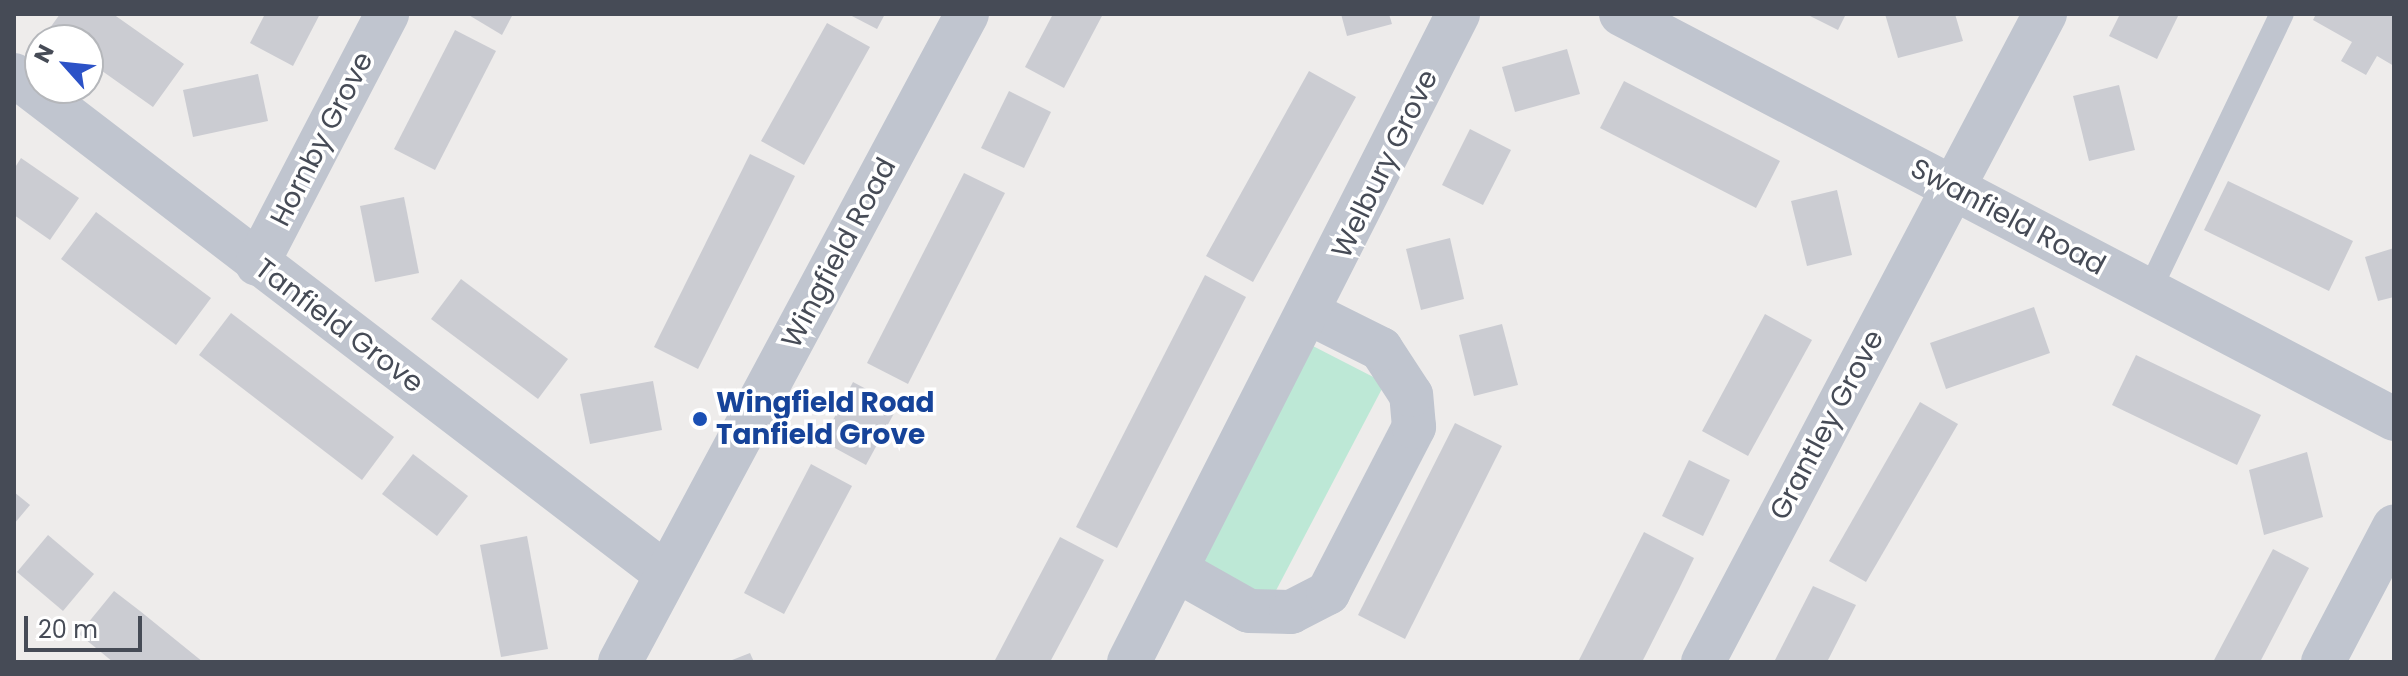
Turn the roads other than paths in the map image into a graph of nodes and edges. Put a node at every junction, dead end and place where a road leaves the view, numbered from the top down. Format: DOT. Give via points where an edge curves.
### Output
graph roads {
  1 [pos="387,14"];
  2 [pos="967,14"];
  3 [pos="1458,14"];
  4 [pos="1621,14"];
  5 [pos="2045,14"];
  6 [pos="2282,14"];
  7 [pos="14,75"];
  8 [pos="1952,188"];
  9 [pos="257,264"];
  10 [pos="2149,291"];
  11 [pos="1311,314"];
  12 [pos="2394,419"];
  13 [pos="2394,527"];
  14 [pos="1178,571"];
  15 [pos="666,574"];
  16 [pos="620,662"];
  17 [pos="1129,662"];
  18 [pos="1703,662"];
  19 [pos="2323,662"];
  1 -- 9 [label="street, Hornby Grove"];
  2 -- 15 [label="street, Wingfield Road"];
  3 -- 11 [label="street, Welbury Grove"];
  4 -- 8 [label="street, Swanfield Road"];
  5 -- 8 [label="street, Grantley Grove"];
  6 -- 10 [label="lane"];
  7 -- 9 [label="street, Tanfield Grove"];
  8 -- 10 [label="street, Swanfield Road"];
  8 -- 18 [label="street, Grantley Grove"];
  9 -- 15 [label="street, Tanfield Grove"];
  10 -- 12 [label="street, Swanfield Road"];
  11 -- 14 [label="street, Welbury Grove"];
  11 -- 14 [label="street" via="1381,349 1411,395 1414,427 1364,524 1328,593 1291,612 1249,611"];
  13 -- 19 [label="street"];
  14 -- 17 [label="street, Welbury Grove"];
  15 -- 16 [label="street, Wingfield Road"];
}
